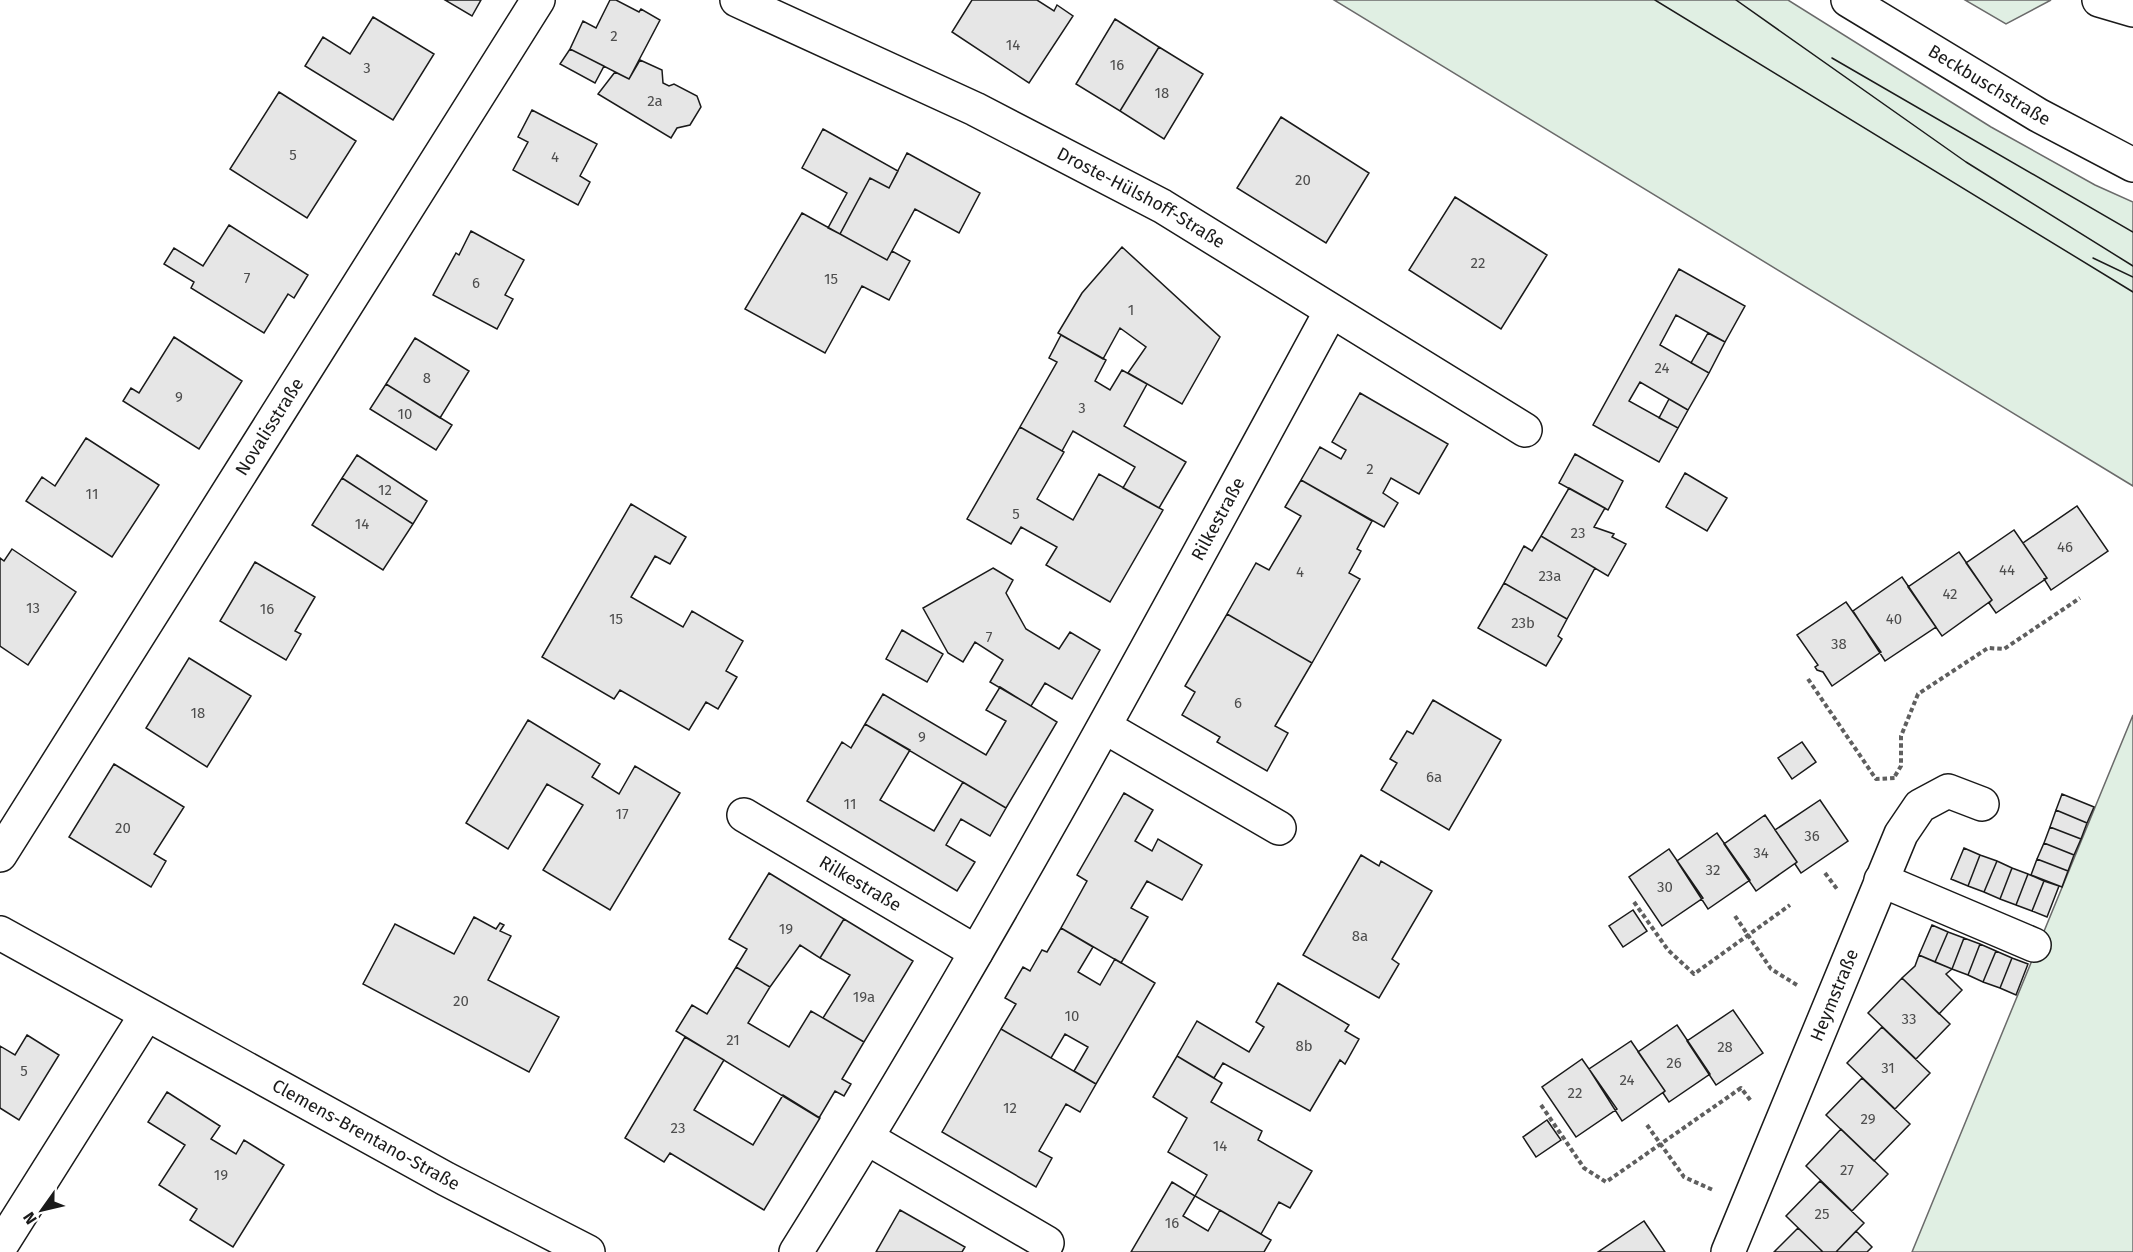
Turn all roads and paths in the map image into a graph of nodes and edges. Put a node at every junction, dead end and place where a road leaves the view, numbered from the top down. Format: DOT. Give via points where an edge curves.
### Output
graph roads {
  1 [pos="538,0"];
  2 [pos="737,0"];
  3 [pos="1848,0"];
  4 [pos="2099,0"];
  5 [pos="2133,10"];
  6 [pos="2133,165"];
  7 [pos="1331,312"];
  8 [pos="1525,430"];
  9 [pos="2080,598"];
  10 [pos="1808,679"];
  11 [pos="1105,727"];
  12 [pos="1894,778"];
  13 [pos="1925,803"];
  14 [pos="1982,804"];
  15 [pos="744,815"];
  16 [pos="1279,828"];
  17 [pos="0,855"];
  18 [pos="1881,880"];
  19 [pos="1634,902"];
  20 [pos="1790,905"];
  21 [pos="1735,916"];
  22 [pos="0,933"];
  23 [pos="1748,935"];
  24 [pos="2034,945"];
  25 [pos="976,952"];
  26 [pos="1831,1002"];
  27 [pos="146,1015"];
  28 [pos="1541,1105"];
  29 [pos="1647,1125"];
  30 [pos="1780,1126"];
  31 [pos="867,1138"];
  32 [pos="1661,1144"];
  33 [pos="1748,1205"];
  34 [pos="1047,1243"];
  35 [pos="0,1247"];
  36 [pos="588,1252"];
  37 [pos="796,1252"];
  38 [pos="1728,1252"];
  1 -- 17 [label="street, Novalisstraße"];
  2 -- 7 [label="street, Droste-Hülshoff-Straße" via="975,109 1152,201"];
  3 -- 6 [label="street, Beckbuschstraße" via="2038,115"];
  4 -- 5 [label="street"];
  7 -- 8 [label="street, Droste-Hülshoff-Straße"];
  7 -- 11 [label="street, Rilkestraße"];
  9 -- 12 [label="path" via="2004,649 1988,648 1918,694 1901,736 1901,766"];
  10 -- 12 [label="path" via="1876,779"];
  11 -- 16 [label="street"];
  11 -- 25 [label="street, Rilkestraße"];
  12 -- 13 [label="path" via="1917,789"];
  13 -- 14 [label="street" via="1948,791"];
  13 -- 18 [label="street, Heymstraße" via="1902,834"];
  15 -- 25 [label="street, Rilkestraße"];
  18 -- 24 [label="street"];
  18 -- 26 [label="street, Heymstraße"];
  19 -- 23 [label="path" via="1668,950 1694,974"];
  20 -- 23 [label="path"];
  21 -- 23 [label="path"];
  22 -- 27 [label="street, Clemens-Brentano-Straße"];
  23 -- 26 [label="path" via="1772,969"];
  25 -- 31 [label="street, Rilkestraße"];
  26 -- 30 [label="street, Heymstraße"];
  27 -- 35 [label="street"];
  27 -- 36 [label="street, Clemens-Brentano-Straße"];
  28 -- 32 [label="path" via="1584,1168 1606,1182"];
  29 -- 32 [label="path"];
  30 -- 32 [label="path" via="1763,1117 1741,1088"];
  30 -- 33 [label="street, Heymstraße"];
  31 -- 34 [label="street"];
  31 -- 37 [label="street, Rilkestraße"];
  32 -- 33 [label="path" via="1684,1177"];
  33 -- 38 [label="street, Heymstraße"];
}
